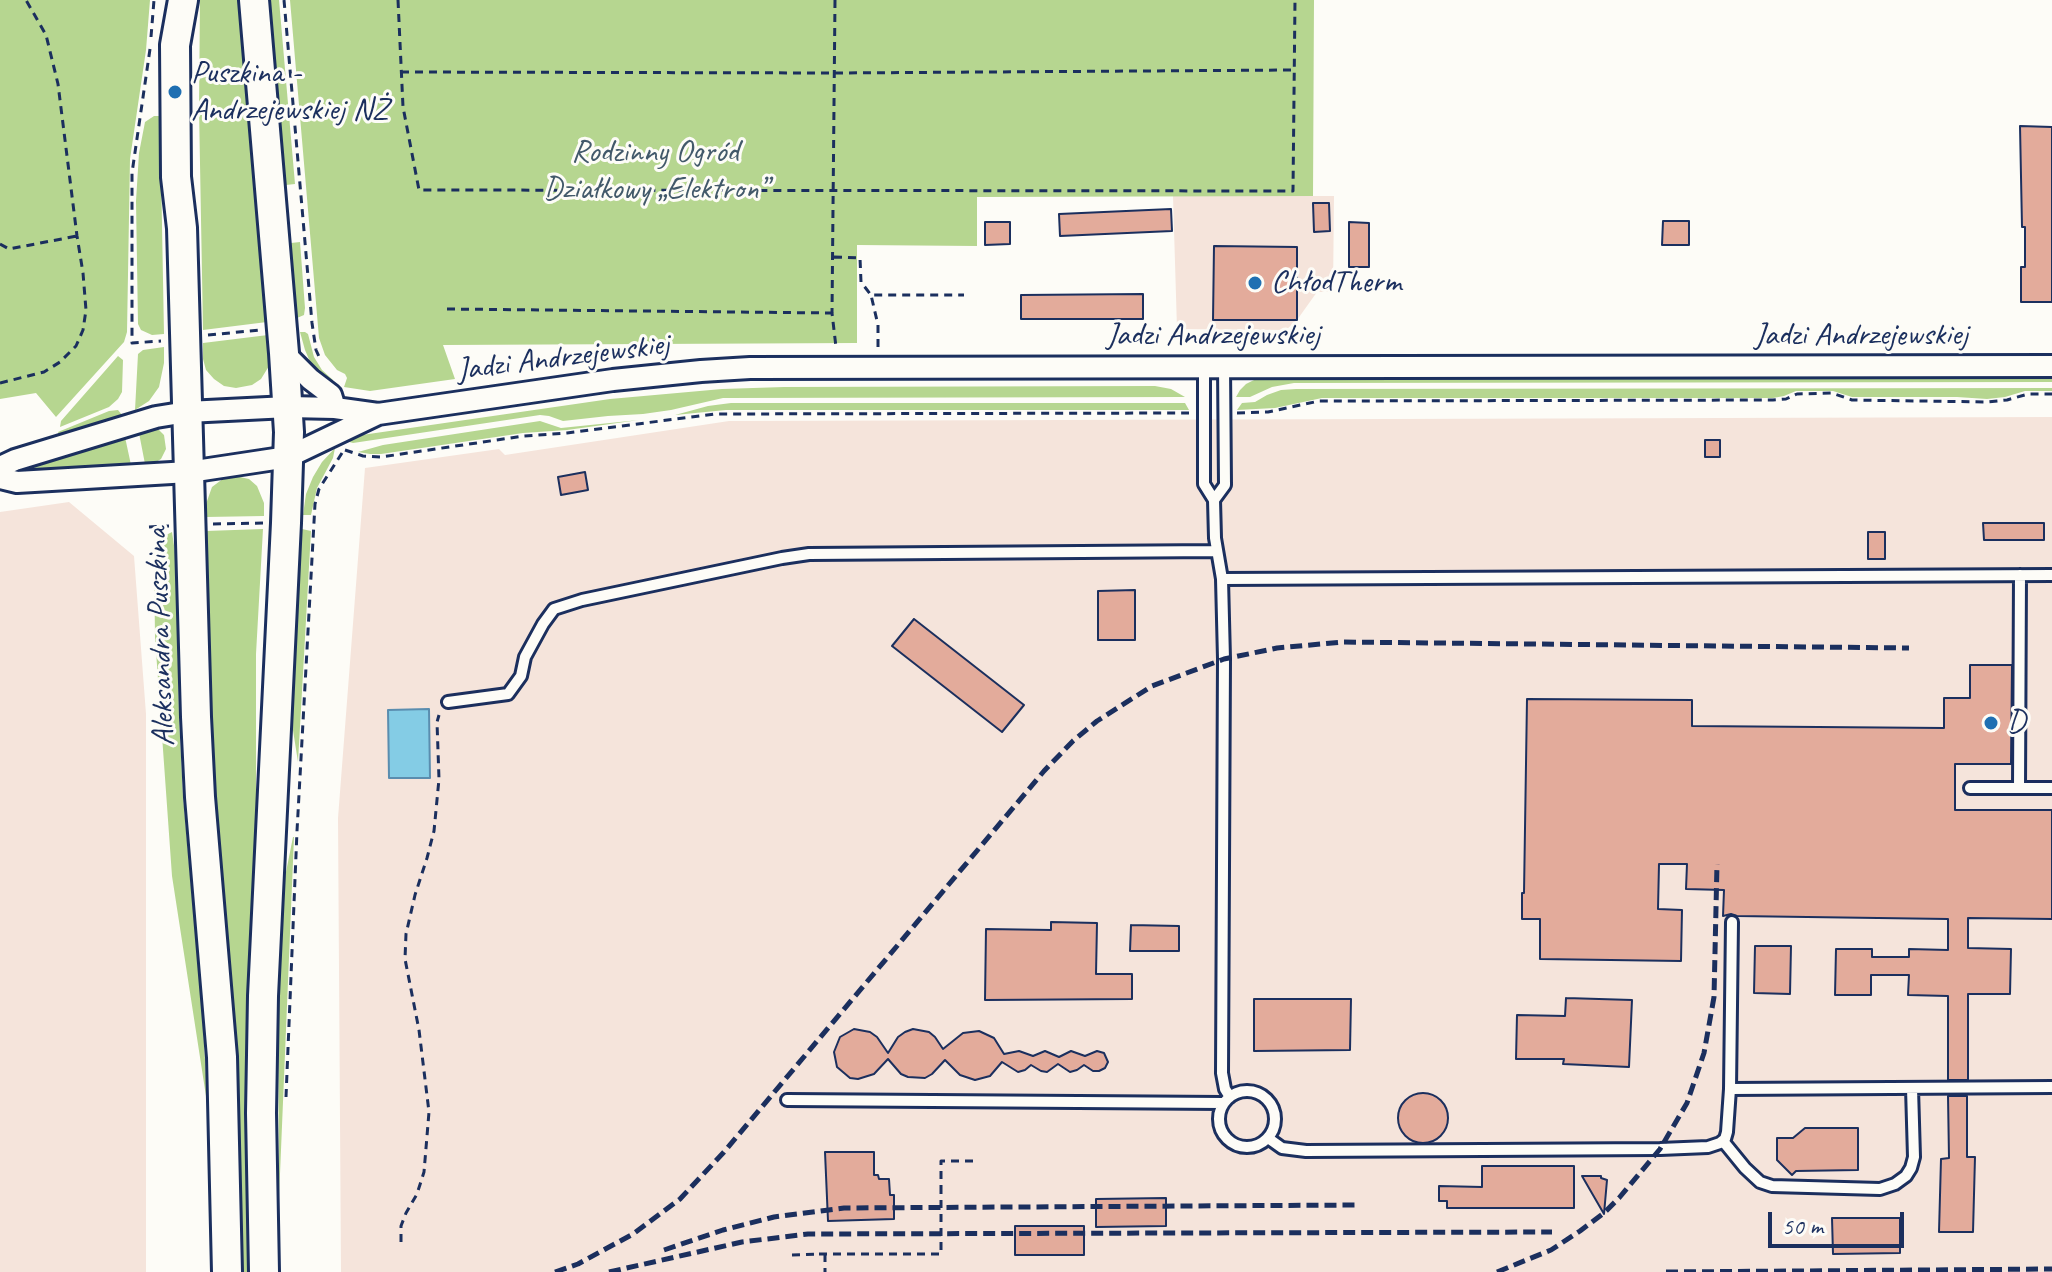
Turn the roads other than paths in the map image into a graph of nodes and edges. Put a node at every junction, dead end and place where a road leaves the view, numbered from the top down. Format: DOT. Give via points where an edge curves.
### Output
graph roads {
  1 [pos="183,0"];
  2 [pos="254,0"];
  3 [pos="284,353"];
  4 [pos="1214,366"];
  5 [pos="2052,366"];
  6 [pos="288,407"];
  7 [pos="335,408"];
  8 [pos="187,412"];
  9 [pos="378,414"];
  10 [pos="288,457"];
  11 [pos="0,467"];
  12 [pos="189,472"];
  13 [pos="0,478"];
  14 [pos="1214,500"];
  15 [pos="1217,551"];
  16 [pos="2020,575"];
  17 [pos="2052,575"];
  18 [pos="1222,579"];
  19 [pos="448,702"];
  20 [pos="1970,788"];
  21 [pos="2019,788"];
  22 [pos="2052,788"];
  23 [pos="1732,922"];
  24 [pos="2052,1087"];
  25 [pos="1912,1088"];
  26 [pos="1730,1089"];
  27 [pos="787,1100"];
  28 [pos="1227,1100"];
  29 [pos="1268,1138"];
  30 [pos="1723,1141"];
  31 [pos="227,1272"];
  32 [pos="264,1272"];
  1 -- 8 [label="main road, Aleksandra Puszkina" via="175,45 175,92"];
  2 -- 3 [label="main road"];
  3 -- 6 [label="main road"];
  3 -- 7 [label="street" via="331,395"];
  4 -- 5 [label="street, Jadzi Andrzejewskiej"];
  4 -- 9 [label="street, Jadzi Andrzejewskiej" via="750,368 654,375"];
  4 -- 14 [label="lane" via="1204,484"];
  4 -- 14 [label="lane" via="1225,485"];
  6 -- 7 [label="street, Jadzi Andrzejewskiej"];
  6 -- 8 [label="street, Jadzi Andrzejewskiej"];
  6 -- 10 [label="main road"];
  7 -- 9 [label="street, Jadzi Andrzejewskiej"];
  8 -- 11 [label="street, Jadzi Andrzejewskiej"];
  8 -- 12 [label="main road, Aleksandra Puszkina"];
  9 -- 10 [label="street, Jadzi Andrzejewskiej"];
  10 -- 12 [label="street, Jadzi Andrzejewskiej"];
  10 -- 32 [label="main road" via="263,996"];
  12 -- 13 [label="street, Jadzi Andrzejewskiej" via="17,482"];
  12 -- 31 [label="main road, Aleksandra Puszkina" via="196,717 222,1071"];
  14 -- 15 [label="lane"];
  15 -- 18 [label="lane"];
  15 -- 19 [label="lane" via="782,558 554,609 508,694"];
  16 -- 17 [label="lane"];
  16 -- 18 [label="lane"];
  16 -- 21 [label="lane"];
  18 -- 28 [label="lane" via="1222,1073"];
  20 -- 21 [label="lane"];
  21 -- 22 [label="lane"];
  23 -- 26 [label="lane"];
  24 -- 25 [label="lane"];
  25 -- 26 [label="lane"];
  25 -- 30 [label="lane" via="1911,1168 1895,1184 1880,1189 1772,1186 1760,1182"];
  26 -- 30 [label="lane"];
  27 -- 28 [label="lane"];
  28 -- 29 [label="lane" via="1220,1112 1226,1137 1242,1146"];
  28 -- 29 [label="lane" via="1238,1092 1256,1092 1271,1103 1275,1121"];
  29 -- 30 [label="lane" via="1282,1148 1306,1151 1660,1149 1708,1147"];
}
